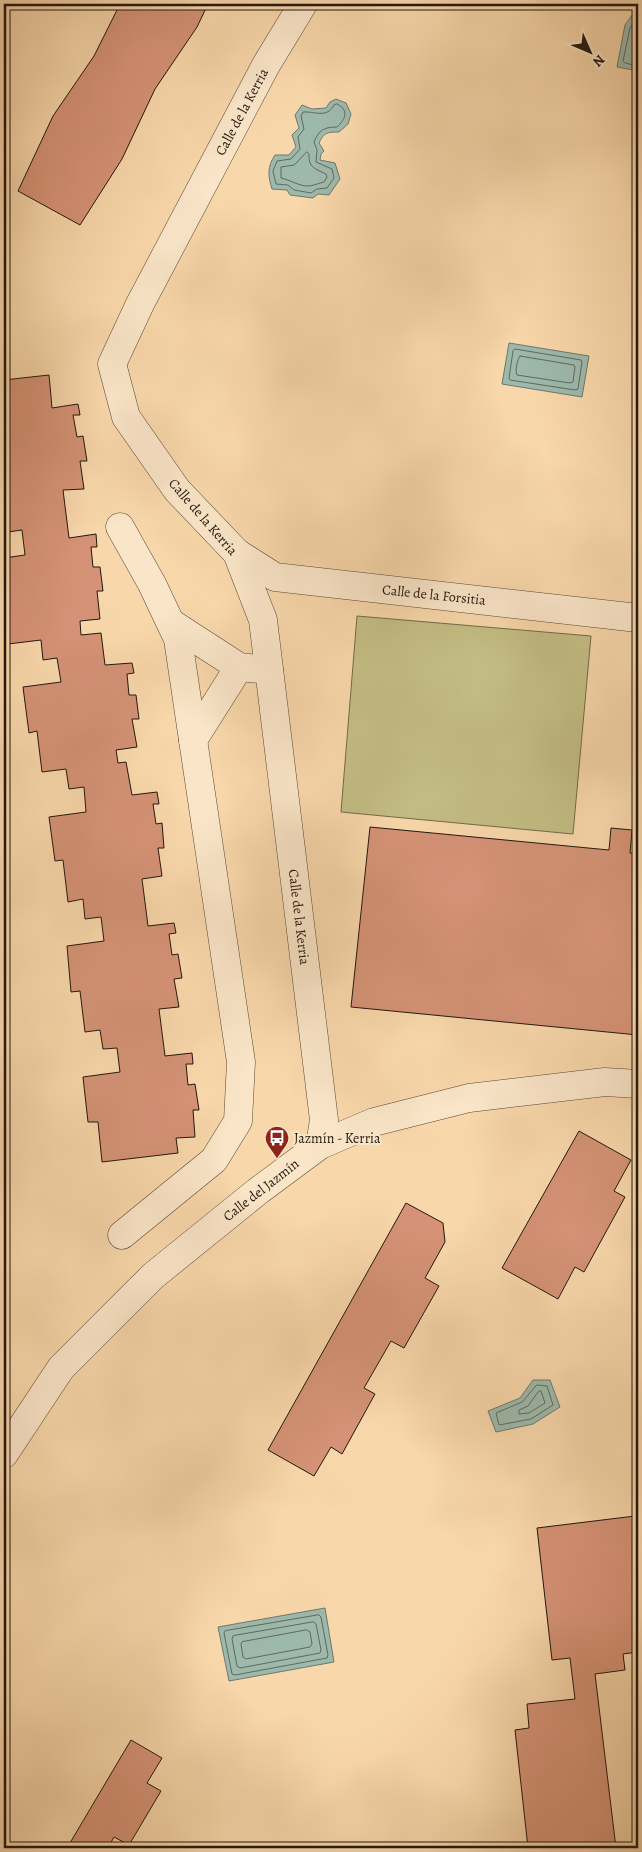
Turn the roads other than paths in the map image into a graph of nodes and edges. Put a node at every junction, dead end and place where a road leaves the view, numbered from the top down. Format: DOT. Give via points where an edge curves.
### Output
graph roads {
  1 [pos="303,4"];
  2 [pos="120,527"];
  3 [pos="238,553"];
  4 [pos="638,618"];
  5 [pos="171,623"];
  6 [pos="239,667"];
  7 [pos="269,670"];
  8 [pos="193,740"];
  9 [pos="638,1084"];
  10 [pos="320,1145"];
  11 [pos="122,1235"];
  12 [pos="4,1454"];
  1 -- 3 [label="street, Calle de la Kerria" via="266,65 140,304 112,364 126,417 177,490"];
  2 -- 5 [label="street"];
  3 -- 4 [label="street, Calle de la Forsitia" via="274,577"];
  3 -- 7 [label="street, Calle de la Kerria" via="262,620"];
  5 -- 6 [label="street"];
  5 -- 8 [label="street" via="178,639"];
  6 -- 7 [label="street"];
  6 -- 8 [label="street"];
  7 -- 10 [label="street, Calle de la Kerria" via="324,1120"];
  8 -- 11 [label="street" via="241,1062 238,1121 214,1160"];
  9 -- 10 [label="street, Calle del Jazmín" via="605,1082 469,1098 374,1122"];
  10 -- 12 [label="street, Calle del Jazmín" via="153,1276 61,1368"];
}
